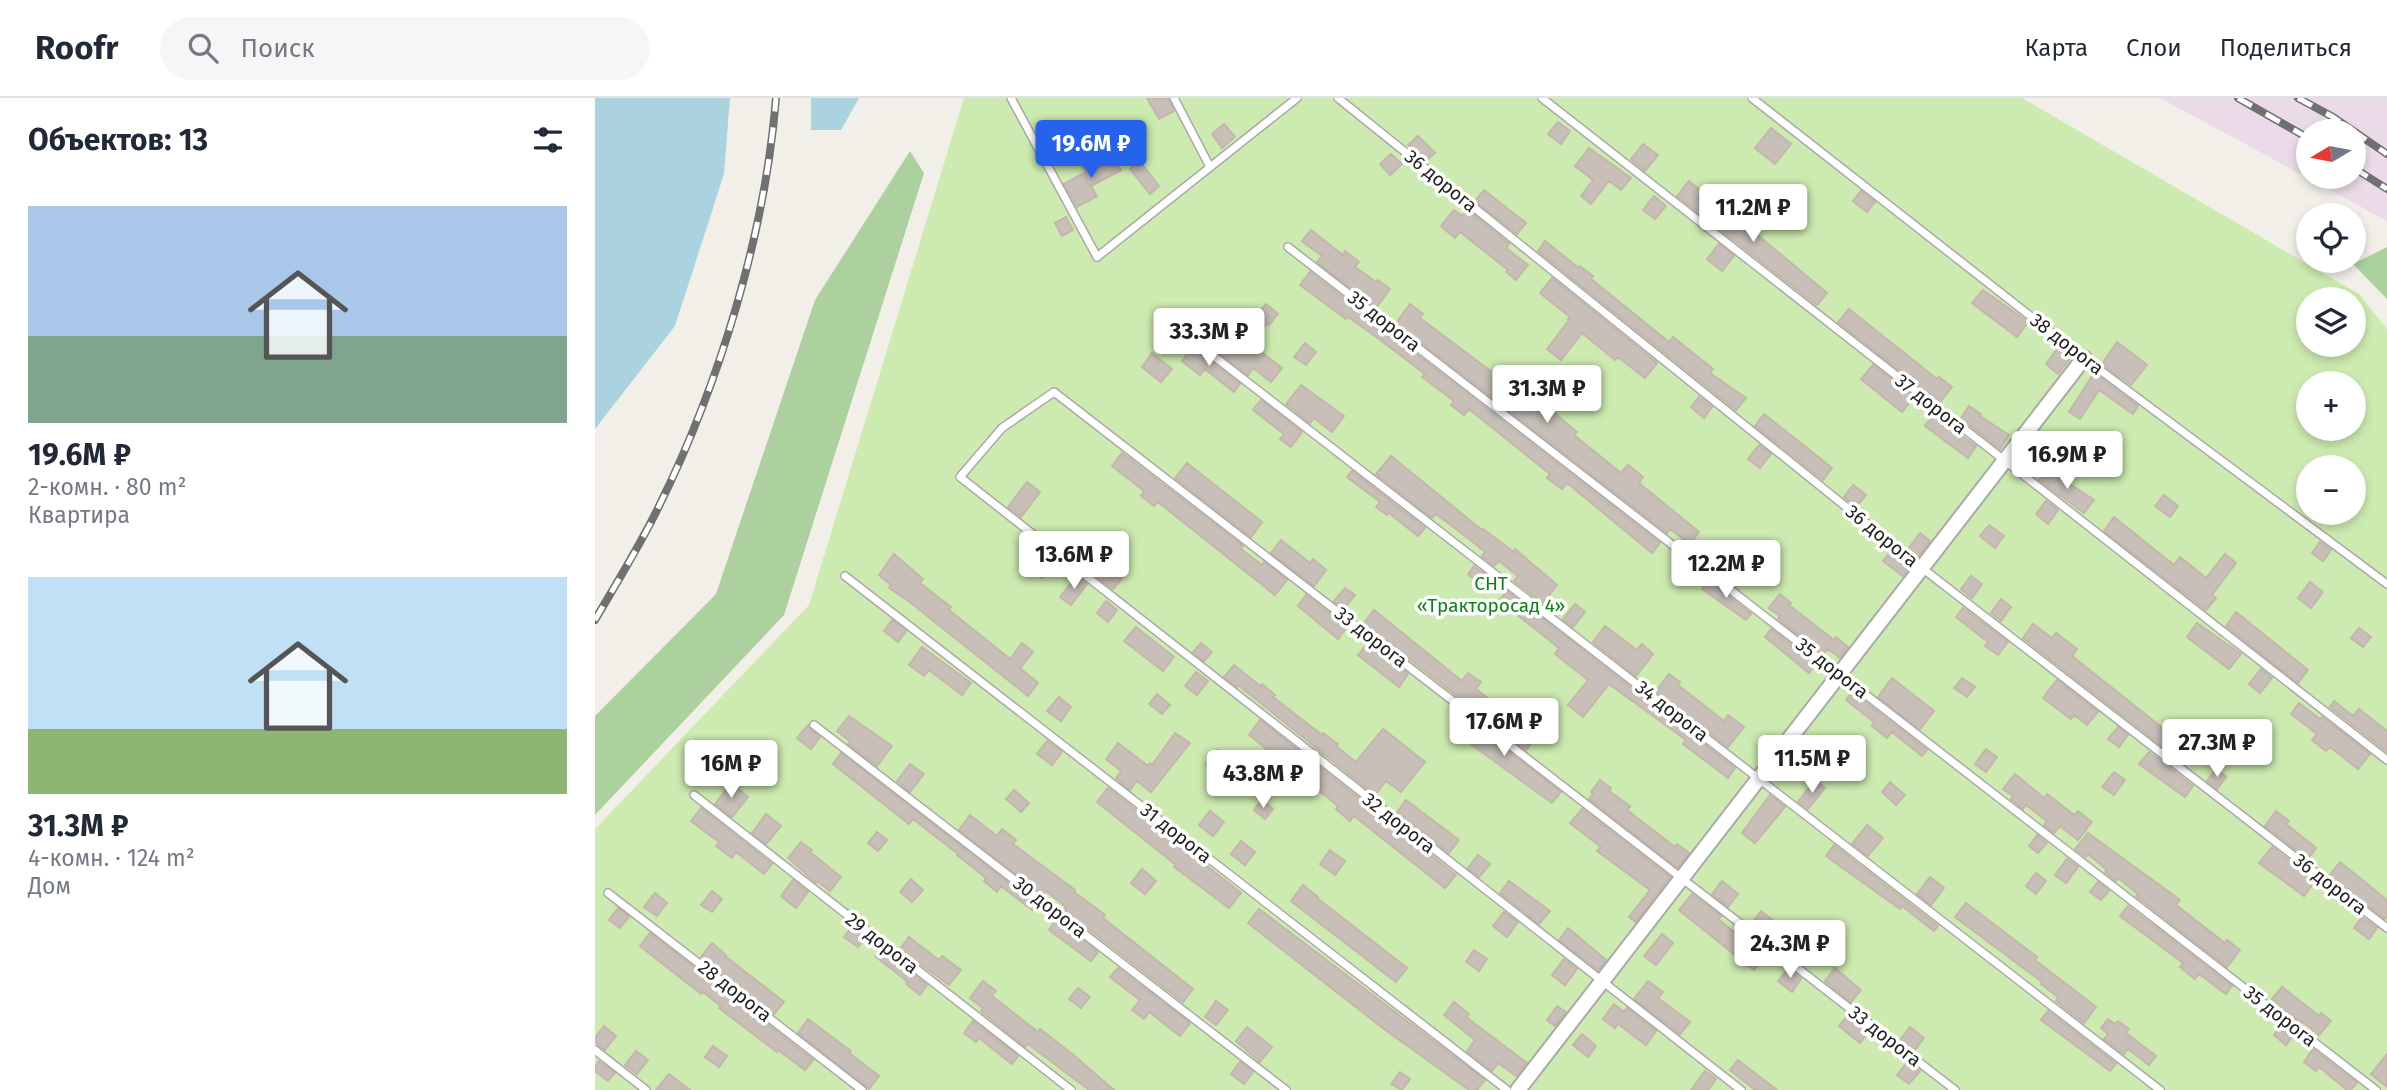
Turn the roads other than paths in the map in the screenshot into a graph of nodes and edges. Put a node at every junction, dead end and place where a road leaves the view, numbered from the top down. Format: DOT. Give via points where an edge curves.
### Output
graph roads {
  1 [pos="1010,98"];
  2 [pos="1174,98"];
  3 [pos="1297,98"];
  4 [pos="1338,98"];
  5 [pos="1542,98"];
  6 [pos="1752,98"];
  7 [pos="1210,167"];
  8 [pos="1288,247"];
  9 [pos="1184,333"];
  10 [pos="2084,358"];
  11 [pos="2004,462"];
  12 [pos="960,477"];
  13 [pos="1922,568"];
  14 [pos="845,576"];
  15 [pos="2387,584"];
  16 [pos="1840,674"];
  17 [pos="814,725"];
  18 [pos="2387,760"];
  19 [pos="1759,779"];
  20 [pos="694,795"];
  21 [pos="1682,878"];
  22 [pos="608,893"];
  23 [pos="2387,928"];
  24 [pos="1602,982"];
  25 [pos="595,1050"];
  26 [pos="646,1090"];
  27 [pos="862,1090"];
  28 [pos="1071,1090"];
  29 [pos="1286,1090"];
  30 [pos="1507,1090"];
  31 [pos="1518,1090"];
  32 [pos="1741,1090"];
  33 [pos="1955,1090"];
  34 [pos="2160,1090"];
  35 [pos="2376,1090"];
  1 -- 7 [label="lane" via="1097,257"];
  2 -- 7 [label="lane"];
  3 -- 7 [label="lane"];
  4 -- 13 [label="lane, 36 дорога"];
  5 -- 11 [label="lane, 37 дорога"];
  6 -- 10 [label="lane, 38 дорога"];
  8 -- 16 [label="lane, 35 дорога"];
  9 -- 19 [label="lane, 34 дорога"];
  10 -- 11 [label="street"];
  10 -- 15 [label="lane, 38 дорога"];
  11 -- 13 [label="street"];
  11 -- 18 [label="lane, 37 дорога"];
  12 -- 21 [label="lane, 33 дорога" via="1002,428 1054,392"];
  12 -- 24 [label="lane, 32 дорога"];
  13 -- 16 [label="street"];
  13 -- 23 [label="lane, 36 дорога"];
  14 -- 30 [label="lane, 31 дорога"];
  16 -- 19 [label="street"];
  16 -- 35 [label="lane, 35 дорога"];
  17 -- 29 [label="lane, 30 дорога"];
  19 -- 21 [label="street"];
  19 -- 34 [label="lane, 34 дорога"];
  20 -- 28 [label="lane, 29 дорога"];
  21 -- 24 [label="street"];
  21 -- 33 [label="lane, 33 дорога"];
  22 -- 27 [label="lane, 28 дорога"];
  24 -- 31 [label="street"];
  24 -- 32 [label="lane, 32 дорога"];
  25 -- 26 [label="lane"];
}
